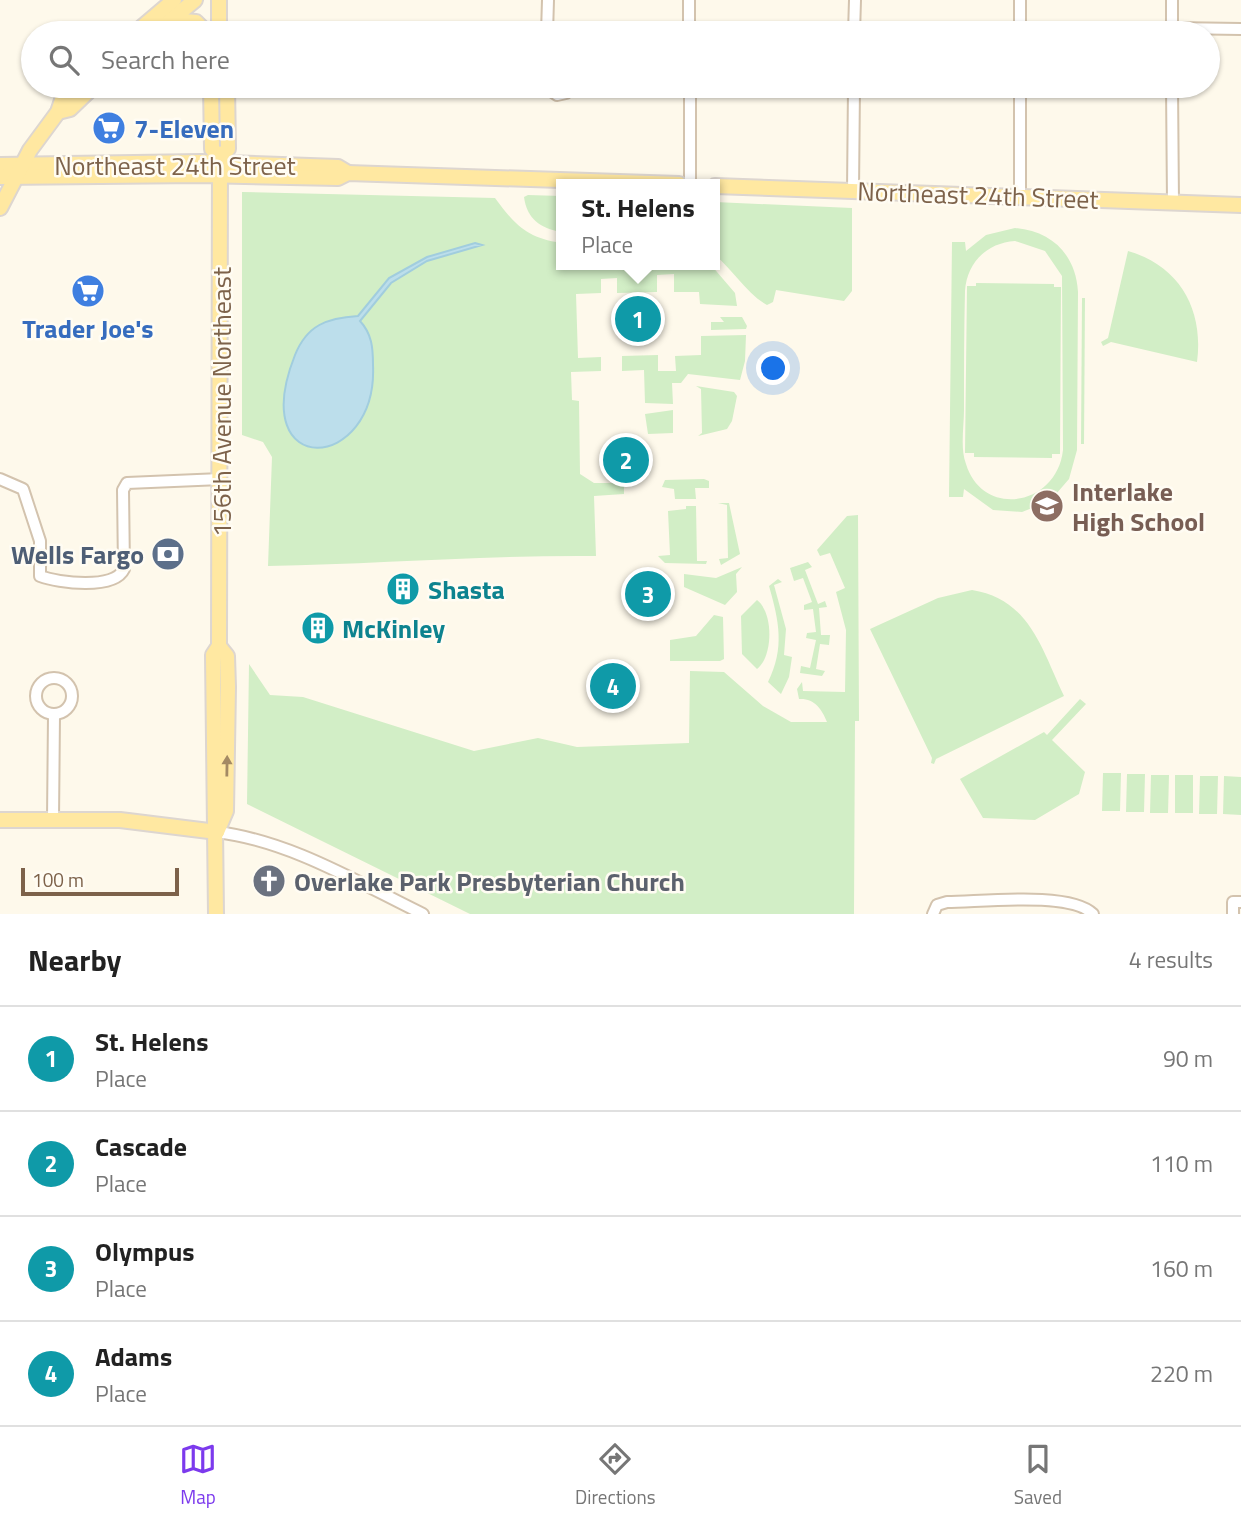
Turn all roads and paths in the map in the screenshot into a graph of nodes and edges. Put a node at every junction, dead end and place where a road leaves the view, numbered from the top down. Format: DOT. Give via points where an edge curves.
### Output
graph roads {
  1 [pos="174,0"];
  2 [pos="195,0"];
  3 [pos="219,0"];
  4 [pos="548,0"];
  5 [pos="689,0"];
  6 [pos="855,0"];
  7 [pos="1020,0"];
  8 [pos="1172,0"];
  9 [pos="171,20"];
  10 [pos="149,21"];
  11 [pos="183,21"];
  12 [pos="219,21"];
  13 [pos="547,21"];
  14 [pos="690,21"];
  15 [pos="854,21"];
  16 [pos="1020,21"];
  17 [pos="1172,21"];
  18 [pos="1241,29"];
  19 [pos="1220,30"];
  20 [pos="63,98"];
  21 [pos="82,98"];
  22 [pos="211,98"];
  23 [pos="227,98"];
  24 [pos="690,98"];
  25 [pos="854,98"];
  26 [pos="1020,98"];
  27 [pos="1172,98"];
  28 [pos="58,112"];
  29 [pos="0,165"];
  30 [pos="220,165"];
  31 [pos="12,173"];
  32 [pos="690,179"];
  33 [pos="556,180"];
  34 [pos="720,186"];
  35 [pos="853,191"];
  36 [pos="1020,197"];
  37 [pos="1173,203"];
  38 [pos="1241,205"];
  39 [pos="0,208"];
  40 [pos="0,479"];
  41 [pos="221,479"];
  42 [pos="54,715"];
  43 [pos="0,820"];
  44 [pos="53,820"];
  45 [pos="217,832"];
  46 [pos="1237,902"];
  47 [pos="935,910"];
  48 [pos="1093,913"];
  49 [pos="216,914"];
  50 [pos="423,914"];
  51 [pos="1233,914"];
  1 -- 10 [label="main road"];
  2 -- 9 [label="main road"];
  3 -- 12 [label="main road"];
  4 -- 13 [label="street"];
  5 -- 14 [label="street"];
  6 -- 15 [label="street"];
  7 -- 16 [label="street"];
  8 -- 17 [label="street"];
  9 -- 11 [label="main road"];
  18 -- 19 [label="street"];
  20 -- 28 [label="main road"];
  21 -- 28 [label="main road" via="70,110"];
  22 -- 30 [label="main road, 156th Avenue Northeast" via="212,149"];
  23 -- 30 [label="main road, 156th Avenue Northeast" via="228,149"];
  24 -- 32 [label="street"];
  25 -- 35 [label="street"];
  26 -- 36 [label="street"];
  27 -- 37 [label="street"];
  28 -- 31 [label="main road"];
  29 -- 31 [label="main road, Northeast 24th Street"];
  30 -- 31 [label="main road, Northeast 24th Street"];
  30 -- 33 [label="main road, Northeast 24th Street"];
  30 -- 41 [label="main road, 156th Avenue Northeast"];
  31 -- 39 [label="main road"];
  34 -- 35 [label="main road, Northeast 24th Street"];
  35 -- 36 [label="main road, Northeast 24th Street"];
  36 -- 37 [label="main road, Northeast 24th Street"];
  37 -- 38 [label="main road, Northeast 24th Street"];
  40 -- 41 [label="street" via="23,489 40,541 40,576 58,582 113,581 121,575 123,490 127,483"];
  41 -- 45 [label="main road, 156th Avenue Northeast" via="219,646 213,655"];
  42 -- 44 [label="street"];
  43 -- 44 [label="main road"];
  44 -- 45 [label="main road" via="141,822"];
  45 -- 49 [label="main road, 156th Avenue Northeast"];
  45 -- 50 [label="street" via="309,859"];
  46 -- 51 [label="street"];
  47 -- 48 [label="street" via="947,902 1062,901"];
}
